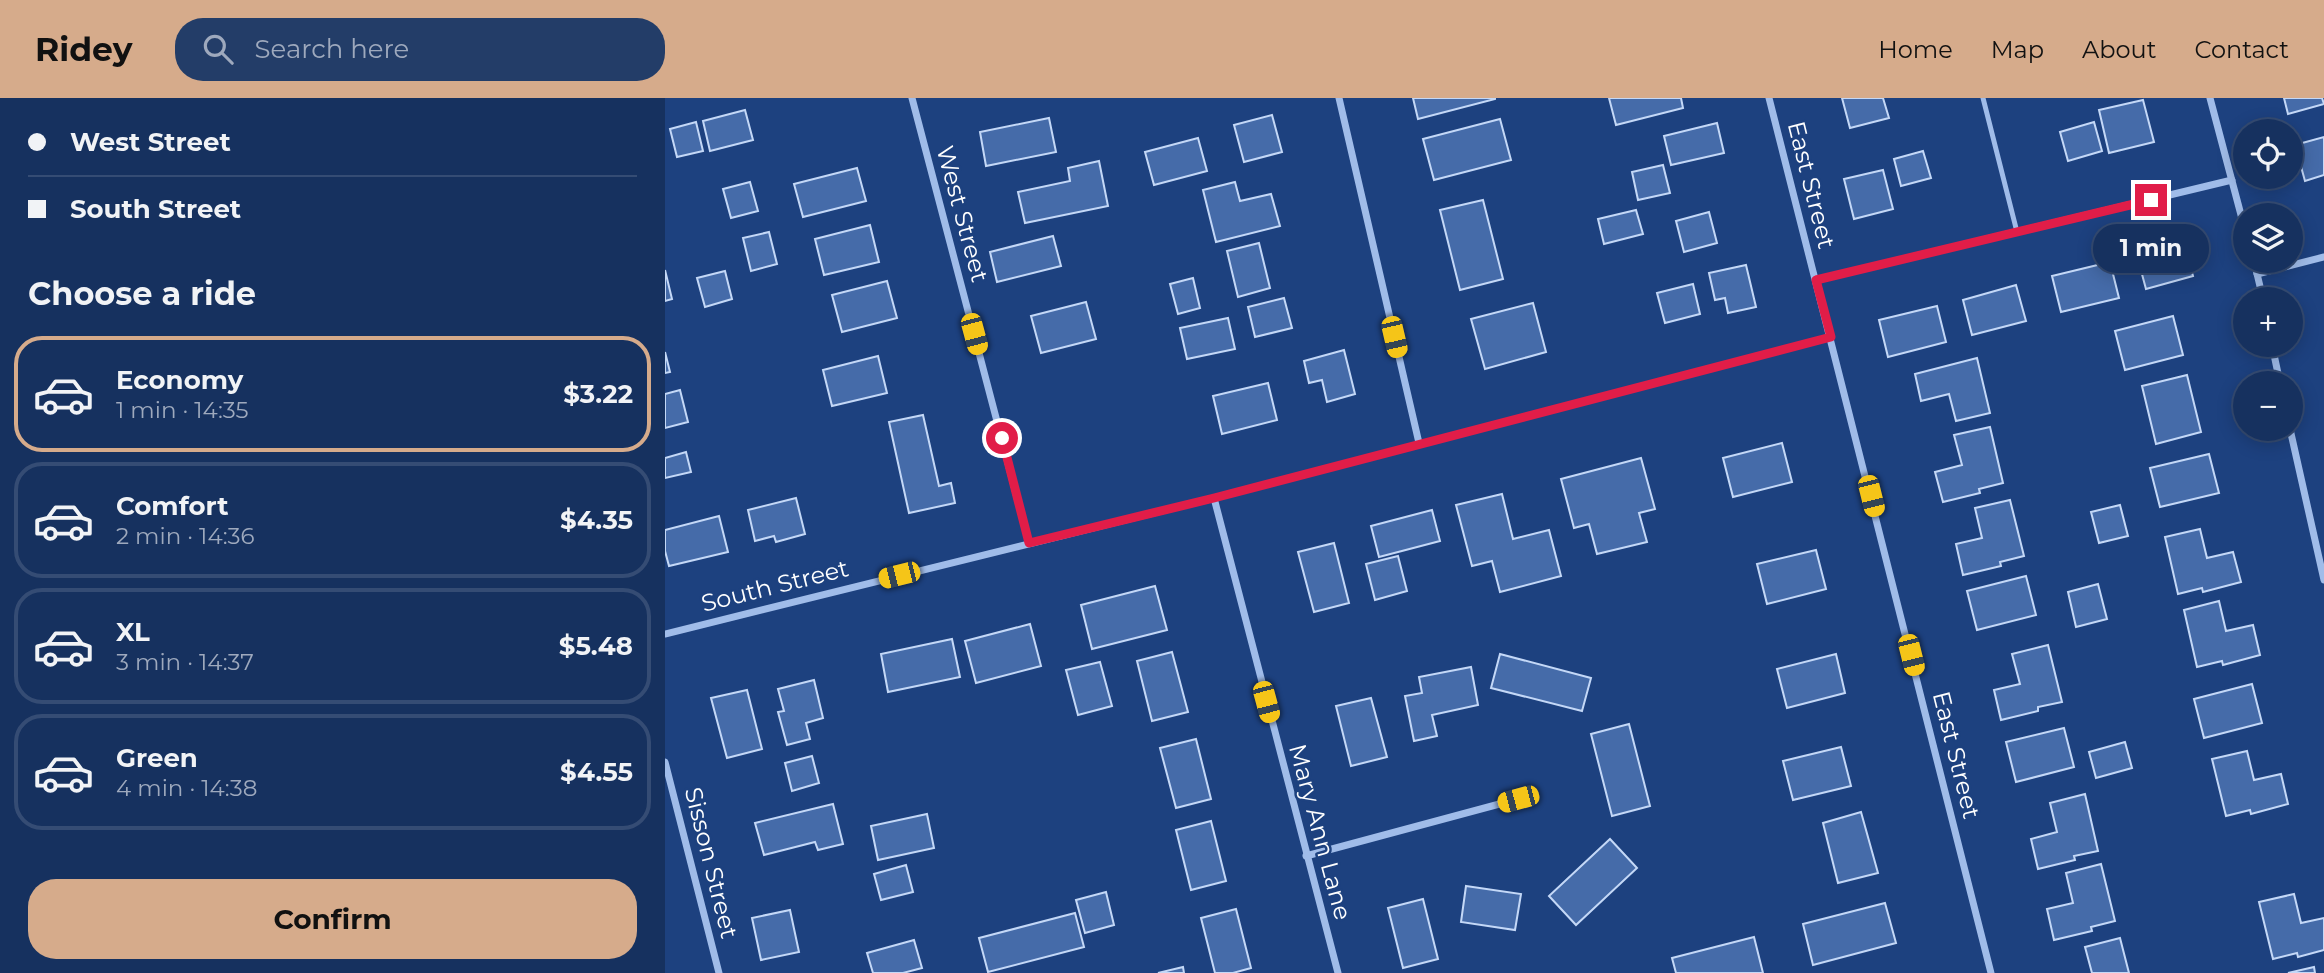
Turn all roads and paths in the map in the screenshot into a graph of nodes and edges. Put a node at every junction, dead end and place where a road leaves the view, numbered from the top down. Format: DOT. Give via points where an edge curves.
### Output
graph roads {
  1 [pos="912,98"];
  2 [pos="1339,98"];
  3 [pos="1769,98"];
  4 [pos="1983,98"];
  5 [pos="2210,98"];
  6 [pos="2232,180"];
  7 [pos="2238,203"];
  8 [pos="2017,232"];
  9 [pos="2324,257"];
  10 [pos="2257,274"];
  11 [pos="1816,280"];
  12 [pos="2260,287"];
  13 [pos="1831,337"];
  14 [pos="2293,441"];
  15 [pos="1419,443"];
  16 [pos="1214,498"];
  17 [pos="1029,543"];
  18 [pos="2324,580"];
  19 [pos="665,634"];
  20 [pos="665,762"];
  21 [pos="1518,799"];
  22 [pos="1306,856"];
  23 [pos="719,973"];
  24 [pos="1338,973"];
  25 [pos="1991,973"];
  1 -- 17 [label="street, West Street"];
  2 -- 15 [label="street"];
  3 -- 11 [label="street, East Street"];
  4 -- 8 [label="lane"];
  5 -- 6 [label="street"];
  6 -- 7 [label="street"];
  6 -- 8 [label="street"];
  8 -- 11 [label="street"];
  9 -- 10 [label="street"];
  10 -- 12 [label="street"];
  11 -- 13 [label="street, East Street"];
  13 -- 15 [label="street, South Street"];
  13 -- 25 [label="street, East Street"];
  14 -- 18 [label="street"];
  15 -- 16 [label="street, South Street"];
  16 -- 17 [label="street, South Street"];
  16 -- 22 [label="street, Mary Ann Lane"];
  17 -- 19 [label="street, South Street"];
  20 -- 23 [label="street, Sisson Street"];
  21 -- 22 [label="street"];
  22 -- 24 [label="street, Mary Ann Lane"];
}
